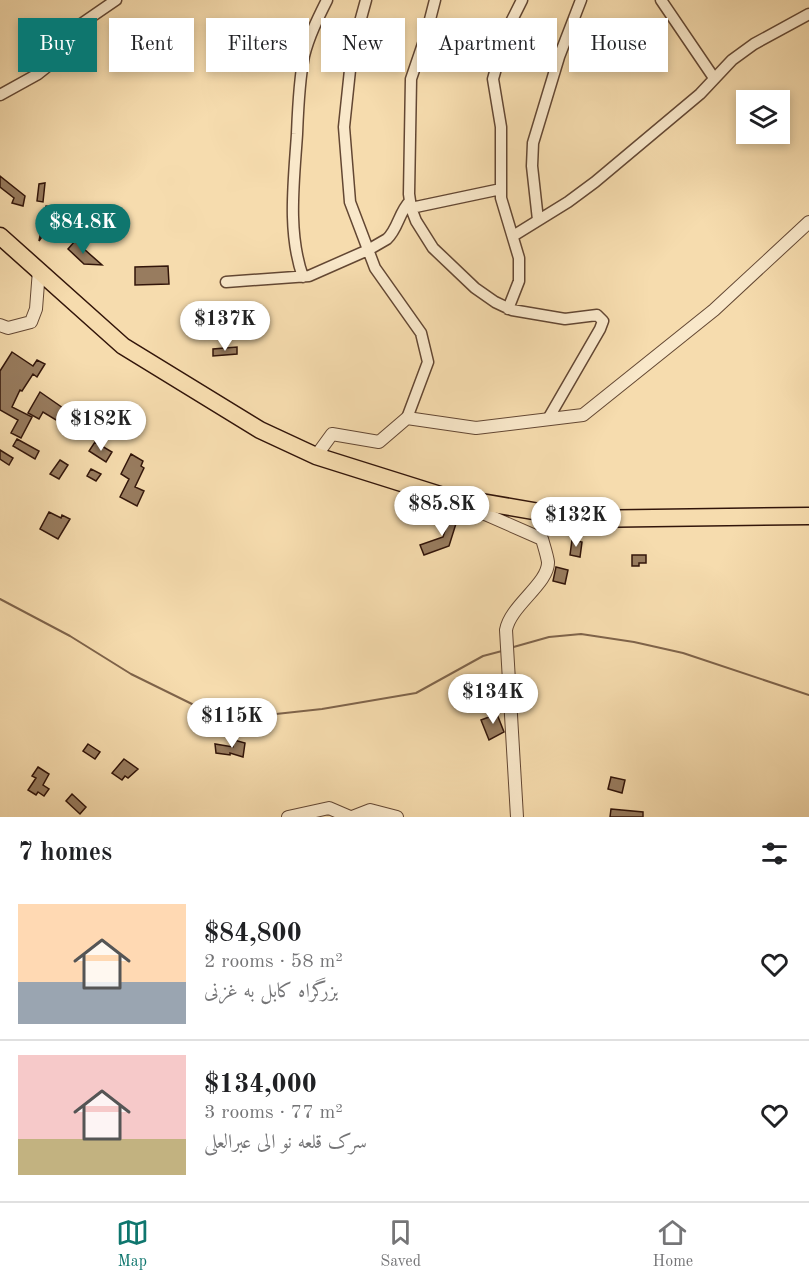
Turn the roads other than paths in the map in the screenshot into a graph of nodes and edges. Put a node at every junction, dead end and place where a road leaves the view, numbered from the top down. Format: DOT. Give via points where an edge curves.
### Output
graph roads {
  1 [pos="116,0"];
  2 [pos="327,0"];
  3 [pos="366,0"];
  4 [pos="435,0"];
  5 [pos="522,0"];
  6 [pos="581,0"];
  7 [pos="661,0"];
  8 [pos="809,14"];
  9 [pos="714,78"];
  10 [pos="0,95"];
  11 [pos="501,189"];
  12 [pos="411,204"];
  13 [pos="538,220"];
  14 [pos="809,222"];
  15 [pos="0,236"];
  16 [pos="513,236"];
  17 [pos="368,250"];
  18 [pos="39,270"];
  19 [pos="303,277"];
  20 [pos="226,282"];
  21 [pos="508,309"];
  22 [pos="0,325"];
  23 [pos="407,418"];
  24 [pos="548,419"];
  25 [pos="316,456"];
  26 [pos="440,495"];
  27 [pos="809,516"];
  28 [pos="288,817"];
  29 [pos="351,817"];
  30 [pos="397,817"];
  31 [pos="517,817"];
  1 -- 10 [label="street" via="81,24 67,51 38,74"];
  2 -- 19 [label="street" via="304,56 298,113 294,237"];
  3 -- 17 [label="street" via="352,51 344,127 350,202"];
  4 -- 12 [label="street" via="411,79"];
  5 -- 11 [label="street" via="507,30 493,79 501,127"];
  6 -- 13 [label="street" via="533,143"];
  7 -- 9 [label="street"];
  8 -- 9 [label="street" via="754,44"];
  9 -- 13 [label="street" via="603,176"];
  11 -- 12 [label="street"];
  11 -- 16 [label="street"];
  12 -- 17 [label="street" via="402,211 391,236"];
  12 -- 21 [label="street" via="416,221 443,258 475,288"];
  13 -- 16 [label="street"];
  14 -- 24 [label="street" via="714,310 583,415"];
  15 -- 18 [label="highway"];
  16 -- 21 [label="street" via="519,258 519,281"];
  17 -- 19 [label="street"];
  17 -- 23 [label="street" via="375,268 421,333 428,362"];
  18 -- 22 [label="street" via="31,322 8,328"];
  18 -- 25 [label="highway" via="123,346 260,430"];
  19 -- 20 [label="street"];
  21 -- 24 [label="street" via="565,319 597,315 603,321"];
  23 -- 24 [label="street" via="476,428"];
  23 -- 25 [label="street" via="379,442 332,435"];
  25 -- 26 [label="highway"];
  26 -- 27 [label="highway" via="580,519"];
  26 -- 31 [label="street" via="542,539 548,564 544,576 508,620 506,630"];
  28 -- 29 [label="street" via="329,808"];
  29 -- 30 [label="street" via="370,810"];
}
